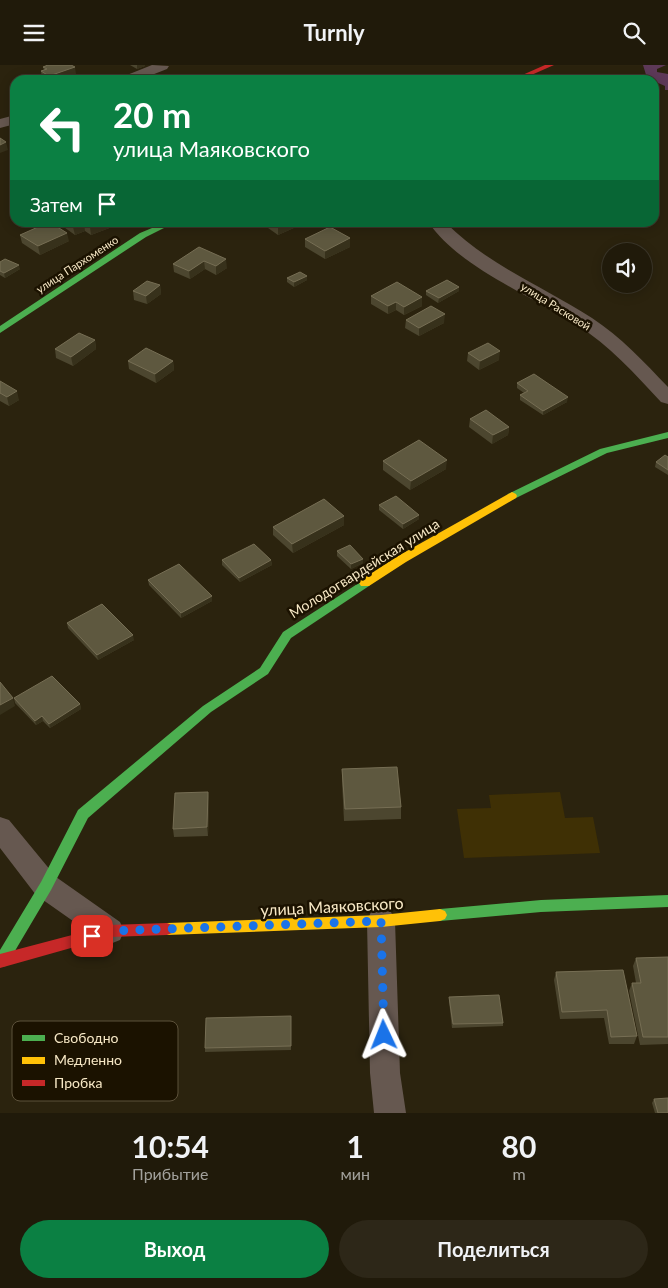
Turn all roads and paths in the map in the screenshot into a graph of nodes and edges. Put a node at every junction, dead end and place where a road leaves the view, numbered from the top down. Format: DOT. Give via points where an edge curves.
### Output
graph roads {
  1 [pos="161,65"];
  2 [pos="551,65"];
  3 [pos="138,75"];
  4 [pos="526,75"];
  5 [pos="161,227"];
  6 [pos="441,227"];
  7 [pos="0,330"];
  8 [pos="668,398"];
  9 [pos="668,435"];
  10 [pos="0,828"];
  11 [pos="46,886"];
  12 [pos="668,901"];
  13 [pos="381,921"];
  14 [pos="110,931"];
  15 [pos="0,961"];
  16 [pos="390,1113"];
  1 -- 3 [label="street"];
  2 -- 4 [label="street"];
  5 -- 7 [label="street, улица Пархоменко" via="143,235"];
  6 -- 8 [label="street, улица Расковой" via="478,258 605,336"];
  9 -- 11 [label="street, Молодогвардейская улица" via="604,451 527,488 402,559 287,635 264,671 207,709 83,813"];
  10 -- 11 [label="street"];
  11 -- 14 [label="street"];
  11 -- 15 [label="street, Молодогвардейская улица"];
  12 -- 13 [label="street, улица Маяковского" via="541,905"];
  13 -- 14 [label="street, улица Маяковского"];
  13 -- 16 [label="street" via="385,1073"];
  14 -- 15 [label="street, улица Маяковского"];
}
